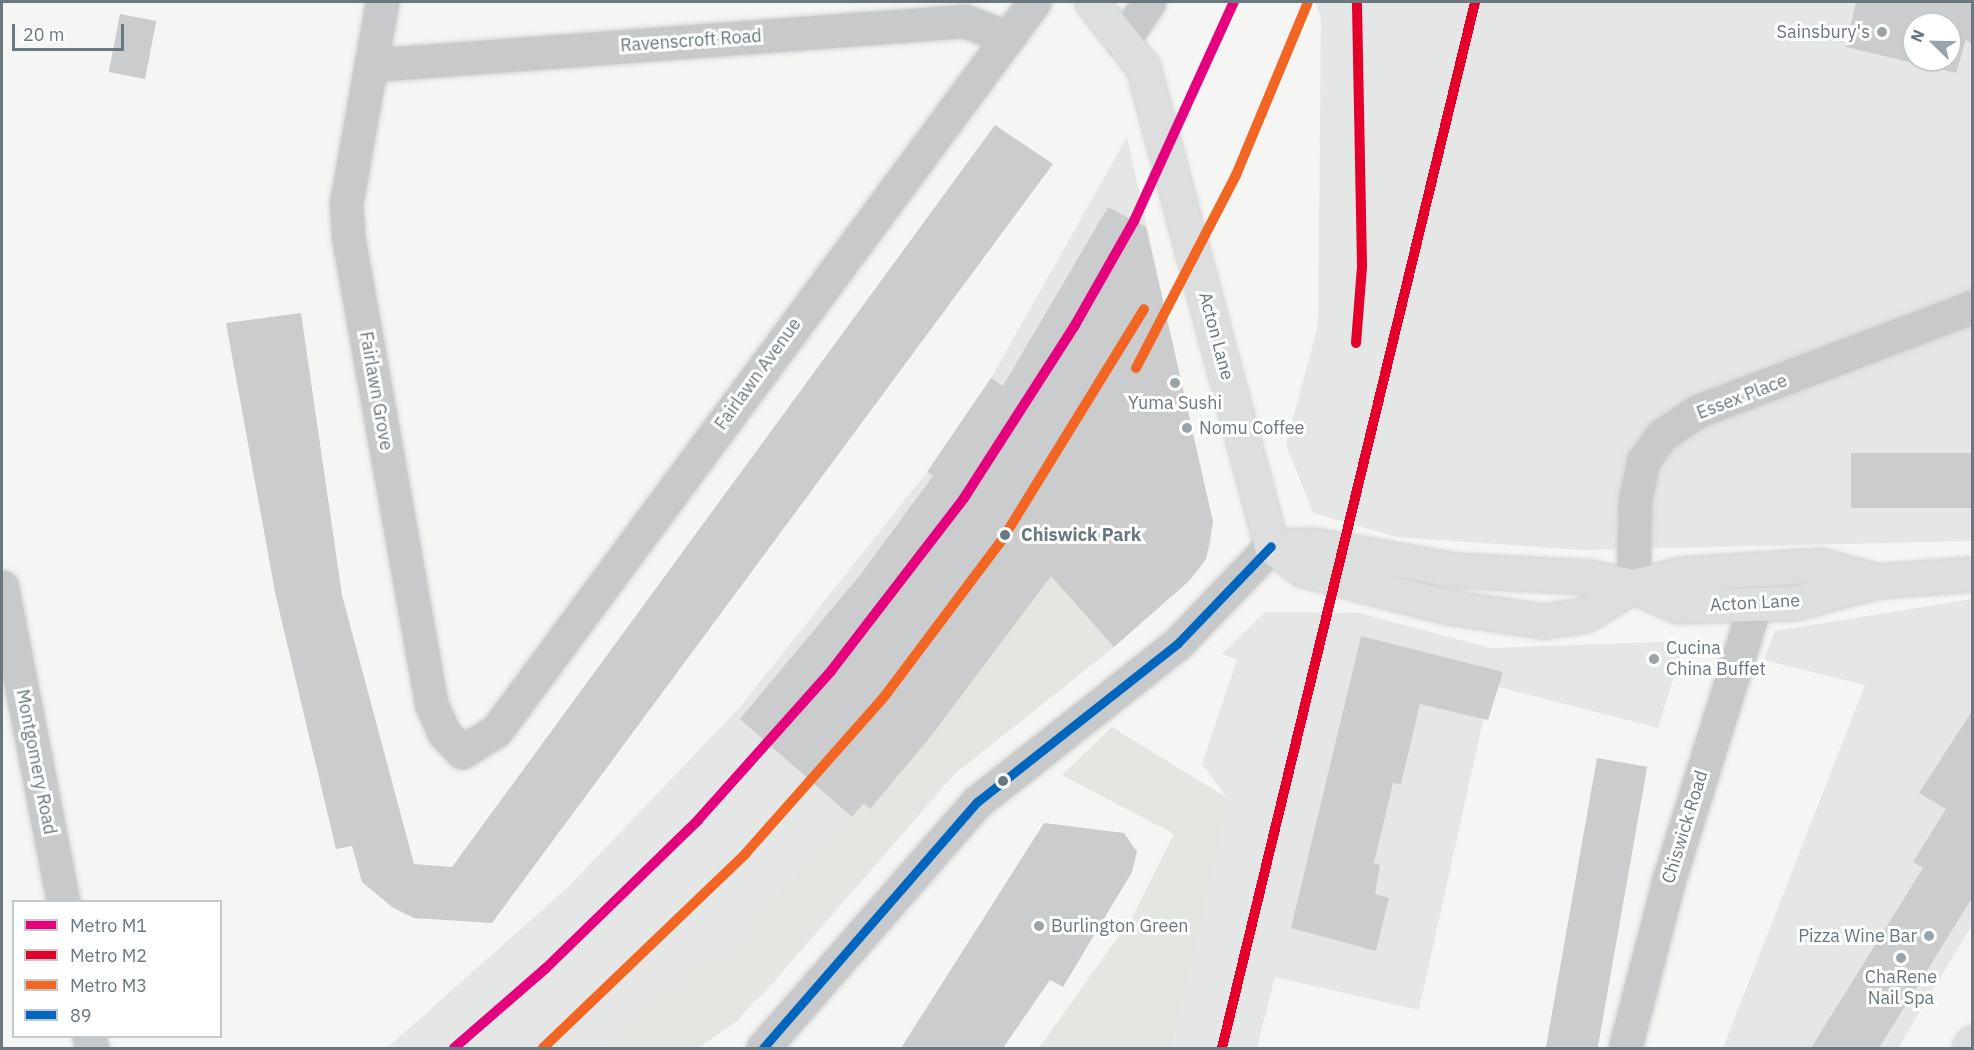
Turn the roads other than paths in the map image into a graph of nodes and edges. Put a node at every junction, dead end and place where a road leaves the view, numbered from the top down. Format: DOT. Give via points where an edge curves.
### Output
graph roads {
  1 [pos="382,2"];
  2 [pos="1034,2"];
  3 [pos="1092,2"];
  4 [pos="1149,2"];
  5 [pos="1006,38"];
  6 [pos="1122,42"];
  7 [pos="372,64"];
  8 [pos="1972,307"];
  9 [pos="1271,546"];
  10 [pos="1972,574"];
  11 [pos="1400,580"];
  12 [pos="1877,580"];
  13 [pos="1633,586"];
  14 [pos="2,587"];
  15 [pos="1754,607"];
  16 [pos="480,744"];
  17 [pos="63,900"];
  18 [pos="1972,1043"];
  19 [pos="763,1048"];
  20 [pos="1625,1048"];
  21 [pos="1969,1048"];
  1 -- 7 [label="street, Fairlawn Grove"];
  2 -- 5 [label="street, Fairlawn Avenue"];
  3 -- 6 [label="main road, Acton Lane"];
  4 -- 6 [label="street"];
  5 -- 7 [label="street, Ravenscroft Road" via="965,21"];
  5 -- 16 [label="street, Fairlawn Avenue" via="496,731"];
  6 -- 9 [label="main road, Acton Lane" via="1143,67 1149,85"];
  7 -- 16 [label="street, Fairlawn Grove" via="346,204 348,236 432,706 444,733 462,752"];
  8 -- 13 [label="street, Essex Place" via="1698,411 1662,435 1643,461 1635,500"];
  9 -- 11 [label="main road, Acton Lane"];
  9 -- 19 [label="street" via="1178,643 977,802"];
  10 -- 12 [label="main road, Acton Lane"];
  11 -- 13 [label="main road, Acton Lane" via="1589,577"];
  11 -- 13 [label="main road, Acton Lane" via="1543,621 1585,615"];
  12 -- 13 [label="main road, Acton Lane" via="1819,565 1789,565 1681,574"];
  12 -- 15 [label="main road, Acton Lane" via="1821,598"];
  13 -- 15 [label="main road, Acton Lane" via="1678,606"];
  14 -- 17 [label="street, Montgomery Road"];
  15 -- 20 [label="street, Chiswick Road" via="1669,879"];
  18 -- 21 [label="main road"];
}
